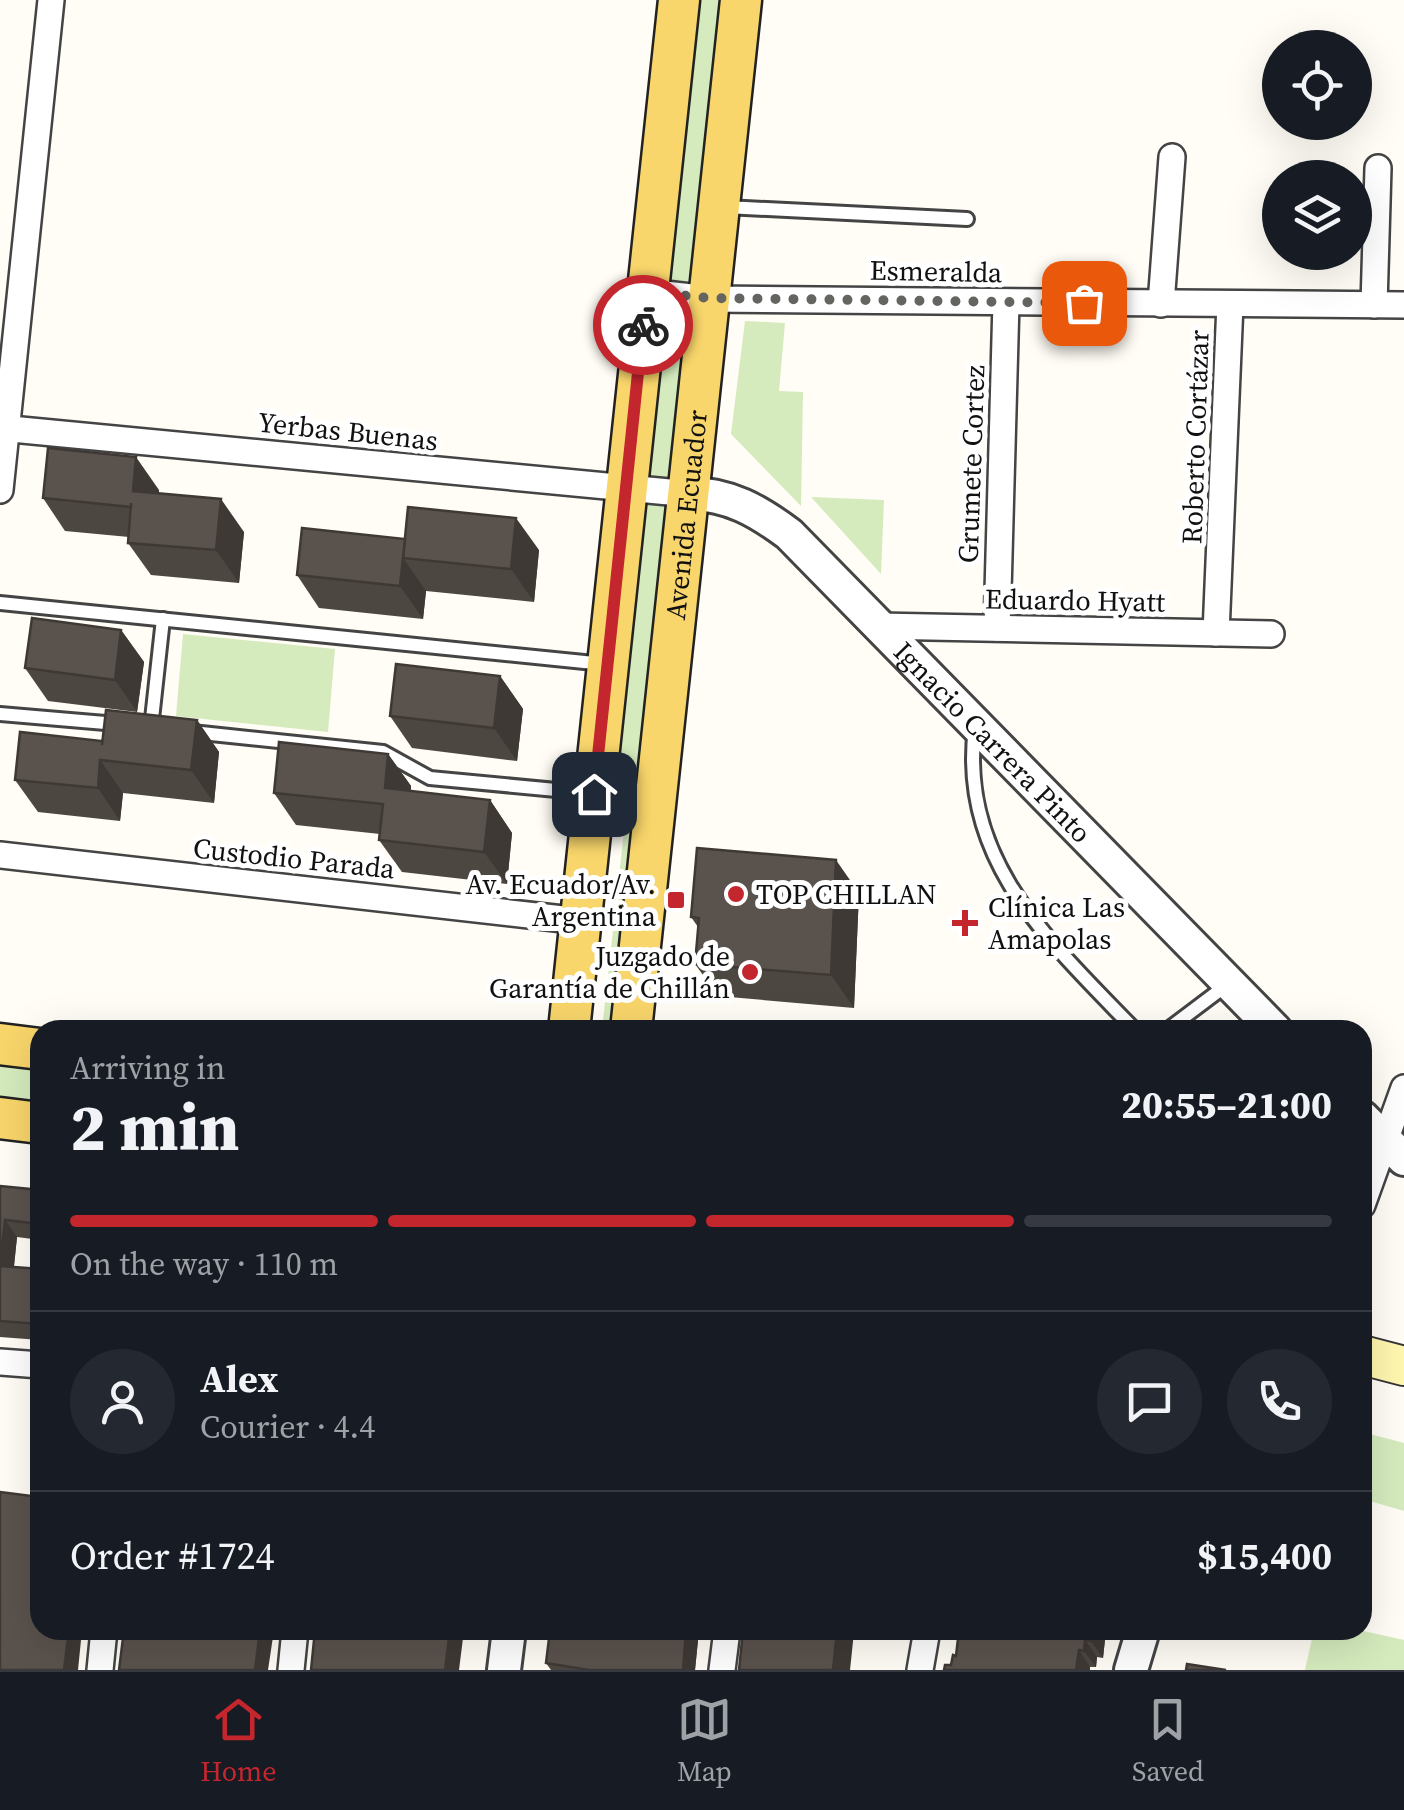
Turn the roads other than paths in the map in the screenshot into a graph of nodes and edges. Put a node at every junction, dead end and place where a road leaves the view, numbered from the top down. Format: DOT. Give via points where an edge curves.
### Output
graph roads {
  1 [pos="51,0"];
  2 [pos="680,0"];
  3 [pos="741,0"];
  4 [pos="1172,158"];
  5 [pos="1378,168"];
  6 [pos="718,206"];
  7 [pos="967,218"];
  8 [pos="647,292"];
  9 [pos="709,298"];
  10 [pos="1006,302"];
  11 [pos="1161,304"];
  12 [pos="1230,304"];
  13 [pos="1374,305"];
  14 [pos="1404,305"];
  15 [pos="3,428"];
  16 [pos="626,488"];
  17 [pos="0,490"];
  18 [pos="690,494"];
  19 [pos="0,603"];
  20 [pos="163,619"];
  21 [pos="878,626"];
  22 [pos="997,628"];
  23 [pos="1216,632"];
  24 [pos="1270,634"];
  25 [pos="608,665"];
  26 [pos="0,714"];
  27 [pos="975,726"];
  28 [pos="151,728"];
  29 [pos="594,794"];
  30 [pos="0,856"];
  31 [pos="581,920"];
  32 [pos="1228,984"];
  33 [pos="571,1020"];
  34 [pos="633,1020"];
  35 [pos="1126,1020"];
  36 [pos="1180,1020"];
  37 [pos="1264,1020"];
  38 [pos="0,1044"];
  39 [pos="30,1047"];
  40 [pos="1403,1098"];
  41 [pos="0,1118"];
  42 [pos="30,1122"];
  43 [pos="1384,1138"];
  44 [pos="1372,1174"];
  45 [pos="1372,1358"];
  46 [pos="0,1362"];
  47 [pos="30,1364"];
  48 [pos="1404,1366"];
  49 [pos="103,1640"];
  50 [pos="295,1640"];
  51 [pos="508,1640"];
  52 [pos="726,1640"];
  53 [pos="925,1640"];
  54 [pos="1140,1640"];
  55 [pos="100,1670"];
  56 [pos="291,1670"];
  57 [pos="504,1670"];
  58 [pos="722,1670"];
  59 [pos="920,1670"];
  60 [pos="1131,1670"];
  1 -- 15 [label="street"];
  2 -- 8 [label="main road"];
  3 -- 6 [label="main road, Avenida Ecuador"];
  4 -- 11 [label="street"];
  5 -- 13 [label="street"];
  6 -- 7 [label="lane"];
  6 -- 9 [label="main road, Avenida Ecuador"];
  8 -- 9 [label="street, Esmeralda"];
  8 -- 16 [label="main road"];
  9 -- 10 [label="street, Esmeralda"];
  9 -- 18 [label="main road, Avenida Ecuador"];
  10 -- 11 [label="street, Esmeralda"];
  10 -- 22 [label="street, Grumete Cortez"];
  11 -- 12 [label="street, Esmeralda"];
  12 -- 13 [label="street, Esmeralda"];
  12 -- 23 [label="street, Roberto Cortázar"];
  13 -- 14 [label="street, Esmeralda"];
  15 -- 16 [label="street, Yerbas Buenas"];
  15 -- 17 [label="street"];
  16 -- 18 [label="street, Yerbas Buenas"];
  16 -- 25 [label="main road"];
  18 -- 21 [label="street, Ignacio Carrera Pinto" via="715,494 771,520"];
  18 -- 34 [label="main road, Avenida Ecuador"];
  19 -- 20 [label="lane"];
  20 -- 25 [label="lane"];
  20 -- 28 [label="lane"];
  21 -- 22 [label="street, Eduardo Hyatt"];
  21 -- 27 [label="street, Ignacio Carrera Pinto"];
  22 -- 23 [label="street, Eduardo Hyatt"];
  23 -- 24 [label="street, Eduardo Hyatt"];
  25 -- 29 [label="main road"];
  26 -- 28 [label="lane"];
  27 -- 32 [label="street, Ignacio Carrera Pinto"];
  27 -- 35 [label="lane" via="972,786 996,866 1016,900"];
  28 -- 29 [label="lane" via="384,752 430,778"];
  29 -- 31 [label="main road"];
  30 -- 31 [label="street, Custodio Parada"];
  31 -- 33 [label="main road"];
  32 -- 36 [label="lane"];
  32 -- 37 [label="street, Ignacio Carrera Pinto"];
  38 -- 39 [label="main road"];
  40 -- 43 [label="street"];
  41 -- 42 [label="main road"];
  43 -- 44 [label="street"];
  45 -- 48 [label="main road"];
  46 -- 47 [label="street"];
  49 -- 55 [label="street"];
  50 -- 56 [label="street"];
  51 -- 57 [label="street"];
  52 -- 58 [label="street"];
  53 -- 59 [label="street"];
  54 -- 60 [label="street"];
}
